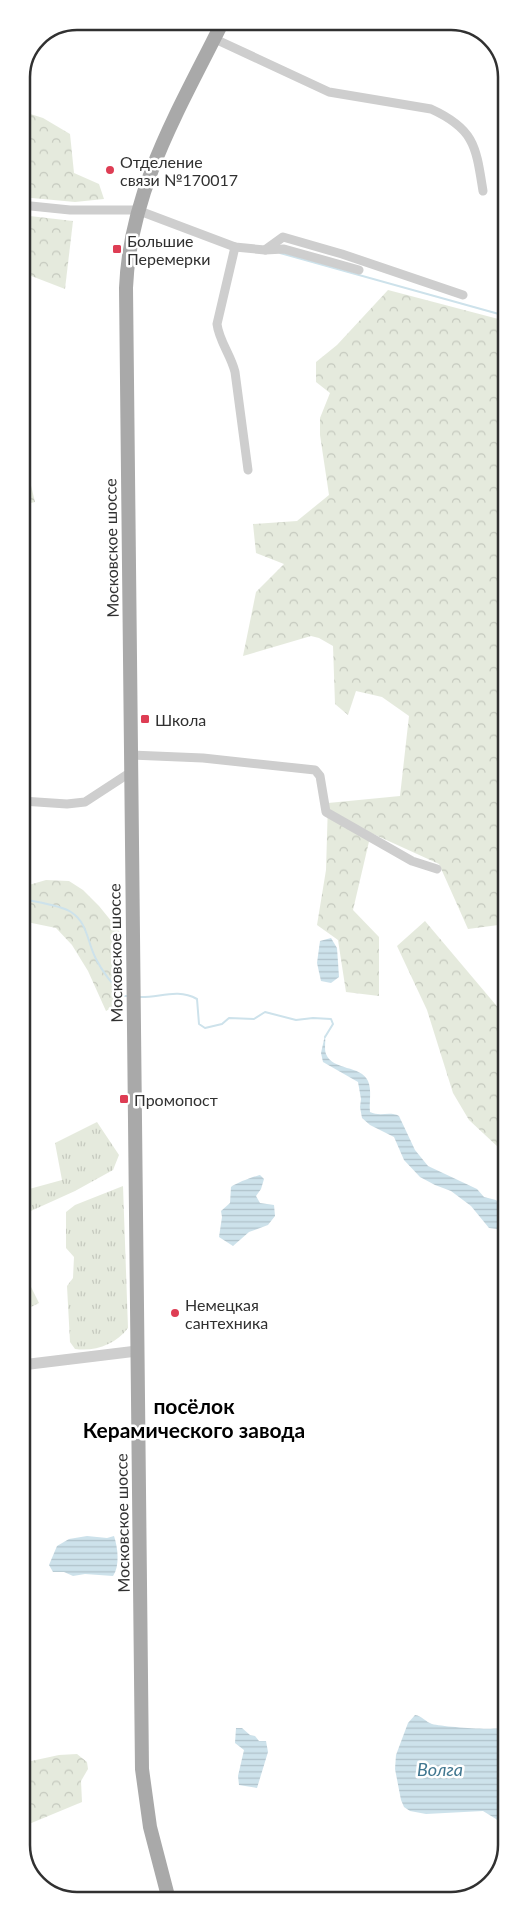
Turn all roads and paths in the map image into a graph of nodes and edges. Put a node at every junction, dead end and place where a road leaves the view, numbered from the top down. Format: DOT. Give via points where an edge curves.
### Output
graph roads {
  1 [pos="219,30"];
  2 [pos="215,39"];
  3 [pos="484,191"];
  4 [pos="30,206"];
  5 [pos="137,210"];
  6 [pos="235,247"];
  7 [pos="265,250"];
  8 [pos="359,270"];
  9 [pos="463,295"];
  10 [pos="248,470"];
  11 [pos="131,755"];
  12 [pos="131,772"];
  13 [pos="30,802"];
  14 [pos="438,870"];
  15 [pos="137,1351"];
  16 [pos="30,1364"];
  17 [pos="167,1892"];
  1 -- 2 [label="main road, Московское шоссе"];
  2 -- 3 [label="street" via="329,92 431,109 444,115 467,133 477,153"];
  2 -- 5 [label="main road, Московское шоссе" via="154,162"];
  4 -- 5 [label="street" via="70,210"];
  5 -- 6 [label="street"];
  5 -- 11 [label="main road, Московское шоссе" via="128,253 126,288"];
  6 -- 7 [label="street"];
  6 -- 10 [label="street" via="217,324 235,372"];
  7 -- 8 [label="street" via="284,249"];
  7 -- 9 [label="street" via="283,237"];
  11 -- 12 [label="main road, Московское шоссе"];
  11 -- 14 [label="street" via="204,758 314,770 320,776 326,812 412,861"];
  12 -- 13 [label="street" via="85,802"];
  12 -- 15 [label="main road, Московское шоссе"];
  15 -- 16 [label="street"];
  15 -- 17 [label="main road, Московское шоссе" via="142,1769 150,1827"];
}
